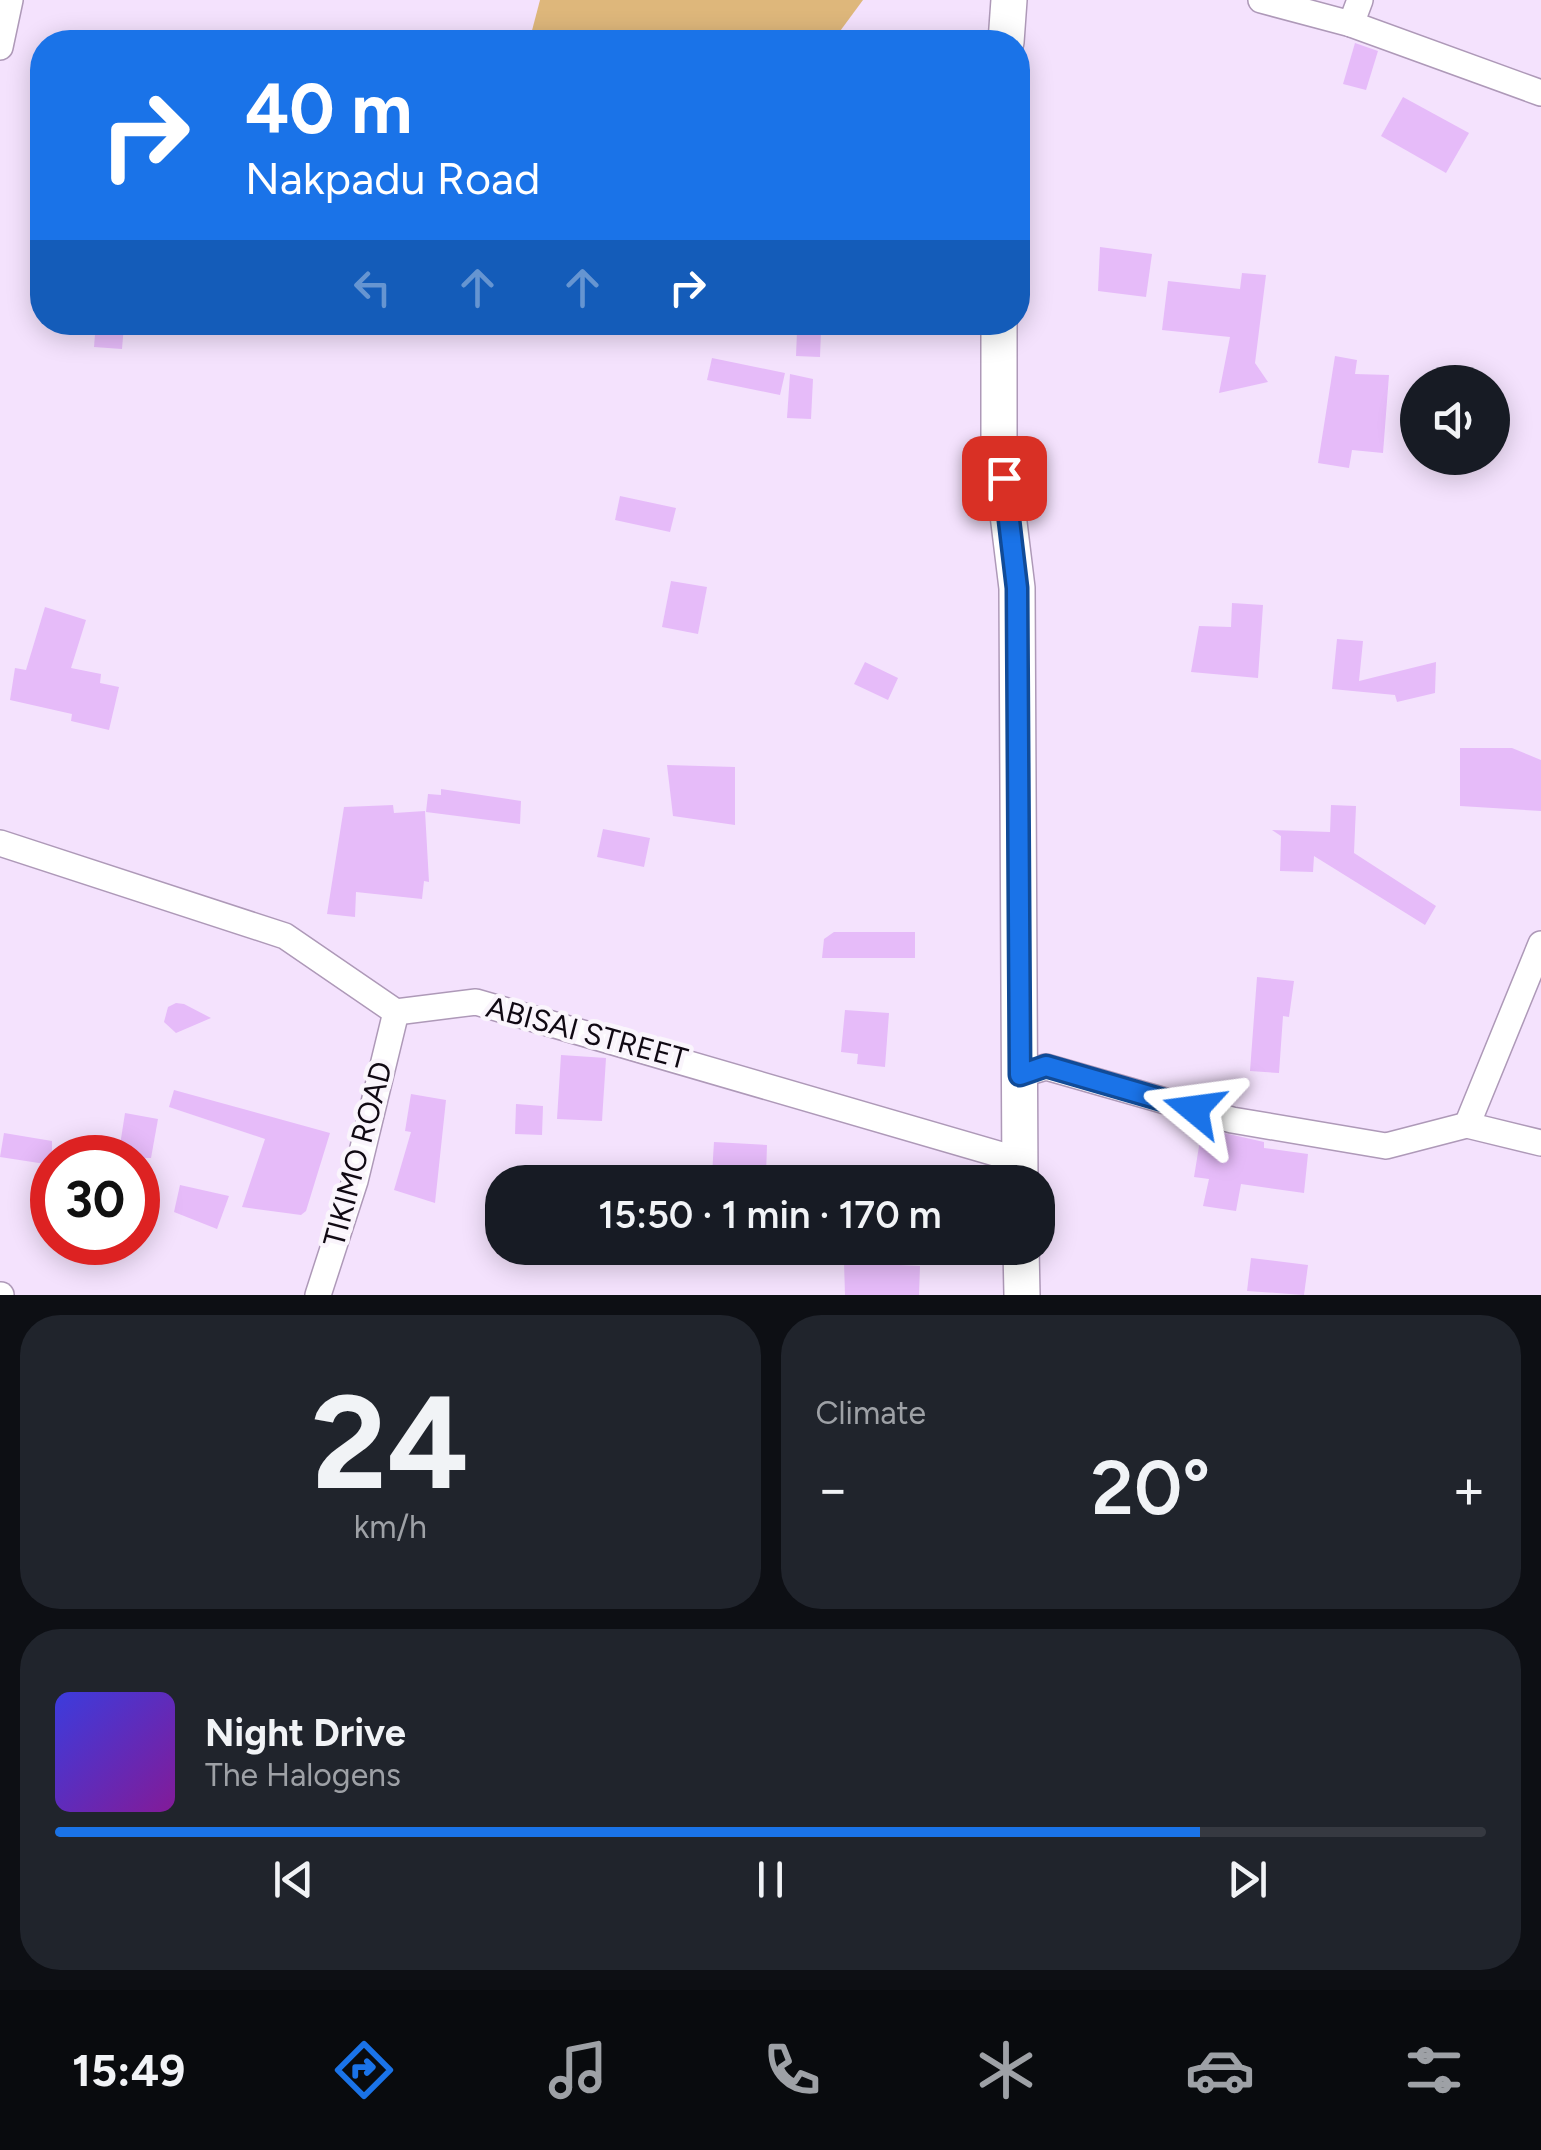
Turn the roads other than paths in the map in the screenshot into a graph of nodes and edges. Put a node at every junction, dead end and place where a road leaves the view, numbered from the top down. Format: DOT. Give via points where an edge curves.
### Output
graph roads {
  1 [pos="10,0"];
  2 [pos="1009,0"];
  3 [pos="1261,0"];
  4 [pos="1360,0"];
  5 [pos="1350,24"];
  6 [pos="1007,30"];
  7 [pos="0,47"];
  8 [pos="1541,93"];
  9 [pos="999,335"];
  10 [pos="0,844"];
  11 [pos="1541,944"];
  12 [pos="396,1012"];
  13 [pos="1020,1075"];
  14 [pos="1467,1125"];
  15 [pos="1541,1143"];
  16 [pos="1000,1165"];
  17 [pos="1019,1165"];
  18 [pos="1021,1265"];
  19 [pos="318,1295"];
  20 [pos="1022,1295"];
  1 -- 7 [label="street"];
  2 -- 6 [label="street"];
  3 -- 5 [label="street"];
  4 -- 5 [label="street"];
  5 -- 8 [label="street"];
  9 -- 13 [label="street" via="1000,441 1017,588"];
  10 -- 12 [label="street" via="285,936"];
  11 -- 14 [label="street"];
  12 -- 16 [label="street, ABISAI STREET" via="476,1002"];
  12 -- 19 [label="street, TIKIMO ROAD" via="355,1181"];
  13 -- 14 [label="street" via="1046,1066 1232,1120 1386,1146"];
  13 -- 17 [label="street"];
  14 -- 15 [label="street"];
  18 -- 20 [label="street"];
}
